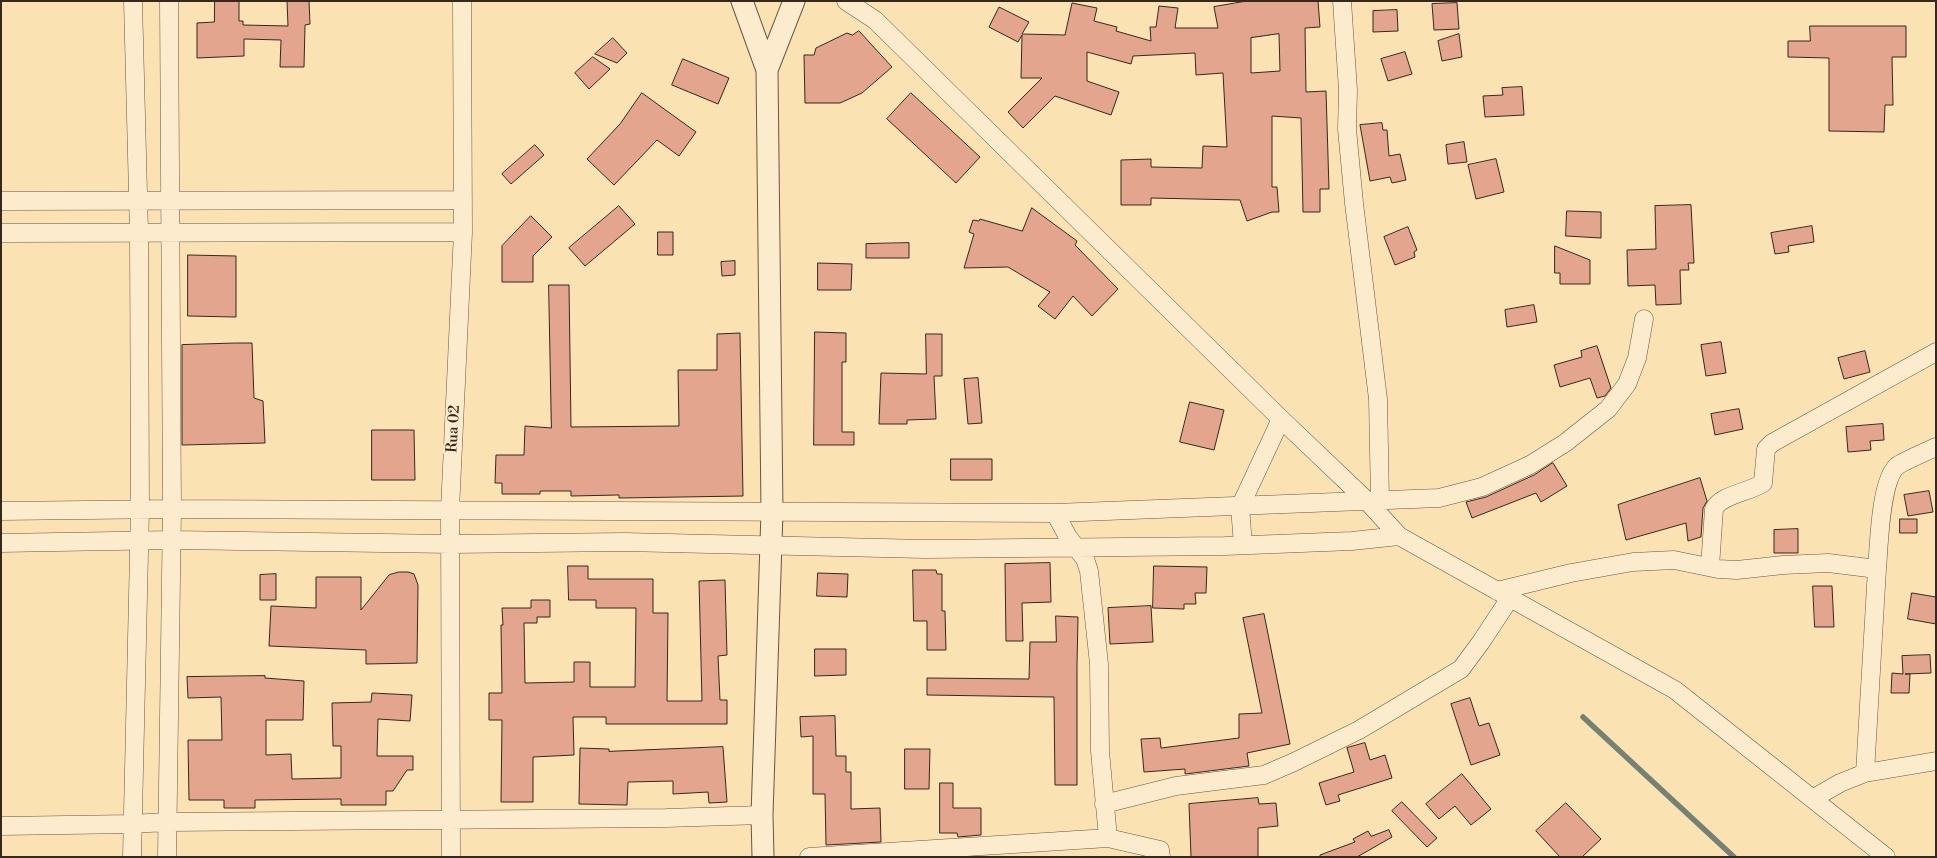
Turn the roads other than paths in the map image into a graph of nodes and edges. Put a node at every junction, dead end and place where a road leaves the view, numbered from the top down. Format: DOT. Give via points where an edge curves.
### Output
graph roads {
  1 [pos="133,1"];
  2 [pos="169,1"];
  3 [pos="462,1"];
  4 [pos="742,1"];
  5 [pos="794,1"];
  6 [pos="846,1"];
  7 [pos="865,1"];
  8 [pos="1342,1"];
  9 [pos="875,20"];
  10 [pos="767,70"];
  11 [pos="171,200"];
  12 [pos="463,200"];
  13 [pos="1,201"];
  14 [pos="138,201"];
  15 [pos="138,232"];
  16 [pos="171,232"];
  17 [pos="463,232"];
  18 [pos="1,233"];
  19 [pos="1644,319"];
  20 [pos="1936,352"];
  21 [pos="1281,419"];
  22 [pos="1936,447"];
  23 [pos="1373,500"];
  24 [pos="1240,506"];
  25 [pos="172,508"];
  26 [pos="140,509"];
  27 [pos="450,510"];
  28 [pos="1,511"];
  29 [pos="772,512"];
  30 [pos="1055,513"];
  31 [pos="1399,536"];
  32 [pos="172,540"];
  33 [pos="139,541"];
  34 [pos="1,543"];
  35 [pos="452,544"];
  36 [pos="1243,545"];
  37 [pos="772,546"];
  38 [pos="1078,548"];
  39 [pos="1710,568"];
  40 [pos="1877,570"];
  41 [pos="1504,594"];
  42 [pos="1936,762"];
  43 [pos="1865,773"];
  44 [pos="1814,798"];
  45 [pos="1104,804"];
  46 [pos="762,815"];
  47 [pos="452,820"];
  48 [pos="167,822"];
  49 [pos="131,824"];
  50 [pos="1,826"];
  51 [pos="1108,838"];
  52 [pos="132,857"];
  53 [pos="167,857"];
  54 [pos="451,857"];
  55 [pos="763,857"];
  56 [pos="808,857"];
  57 [pos="1161,857"];
  58 [pos="1886,857"];
  1 -- 14 [label="street"];
  2 -- 11 [label="street"];
  3 -- 12 [label="street, Rua 02"];
  4 -- 10 [label="street"];
  5 -- 10 [label="street"];
  6 -- 9 [label="street"];
  7 -- 9 [label="street"];
  8 -- 23 [label="street" via="1354,203 1378,399"];
  9 -- 21 [label="street"];
  10 -- 29 [label="street"];
  11 -- 12 [label="street"];
  11 -- 14 [label="street"];
  11 -- 16 [label="street"];
  12 -- 17 [label="street, Rua 02"];
  13 -- 14 [label="street"];
  14 -- 15 [label="street"];
  15 -- 16 [label="street"];
  15 -- 18 [label="street"];
  15 -- 26 [label="street"];
  16 -- 17 [label="street"];
  16 -- 25 [label="street"];
  17 -- 27 [label="street, Rua 02"];
  19 -- 23 [label="street" via="1637,358 1627,384 1608,408 1565,443 1530,465 1482,486 1439,498"];
  20 -- 39 [label="street" via="1772,443 1766,449 1763,482 1756,488 1724,499 1714,509"];
  21 -- 23 [label="street"];
  21 -- 24 [label="street"];
  22 -- 40 [label="street" via="1897,466 1891,477 1881,513"];
  23 -- 24 [label="street"];
  23 -- 31 [label="street"];
  24 -- 30 [label="street"];
  24 -- 36 [label="street"];
  25 -- 26 [label="street"];
  25 -- 27 [label="street"];
  25 -- 32 [label="street"];
  26 -- 28 [label="street"];
  26 -- 33 [label="street"];
  27 -- 29 [label="street"];
  27 -- 35 [label="street, Rua 02"];
  29 -- 30 [label="street"];
  29 -- 37 [label="street"];
  30 -- 38 [label="street"];
  31 -- 36 [label="street"];
  31 -- 41 [label="street"];
  32 -- 33 [label="street"];
  32 -- 35 [label="street"];
  32 -- 48 [label="street"];
  33 -- 34 [label="street"];
  33 -- 49 [label="street"];
  35 -- 37 [label="street" via="624,542"];
  35 -- 47 [label="street, Rua 02"];
  36 -- 38 [label="street"];
  37 -- 38 [label="street"];
  37 -- 46 [label="street"];
  38 -- 45 [label="street" via="1085,559 1090,580 1098,664"];
  39 -- 40 [label="street" via="1738,570 1828,563"];
  39 -- 41 [label="street" via="1674,560 1633,562 1571,573"];
  40 -- 43 [label="street"];
  41 -- 44 [label="street" via="1676,690"];
  41 -- 45 [label="street" via="1482,642 1461,669 1359,730 1264,774 1176,786"];
  42 -- 43 [label="street"];
  43 -- 44 [label="street" via="1840,782"];
  44 -- 58 [label="street"];
  45 -- 51 [label="street"];
  46 -- 47 [label="street"];
  46 -- 55 [label="street"];
  47 -- 48 [label="street"];
  47 -- 54 [label="street, Rua 02"];
  48 -- 49 [label="street"];
  48 -- 53 [label="street"];
  49 -- 50 [label="street"];
  49 -- 52 [label="street"];
  51 -- 56 [label="street"];
  51 -- 57 [label="street" via="1160,850"];
}
